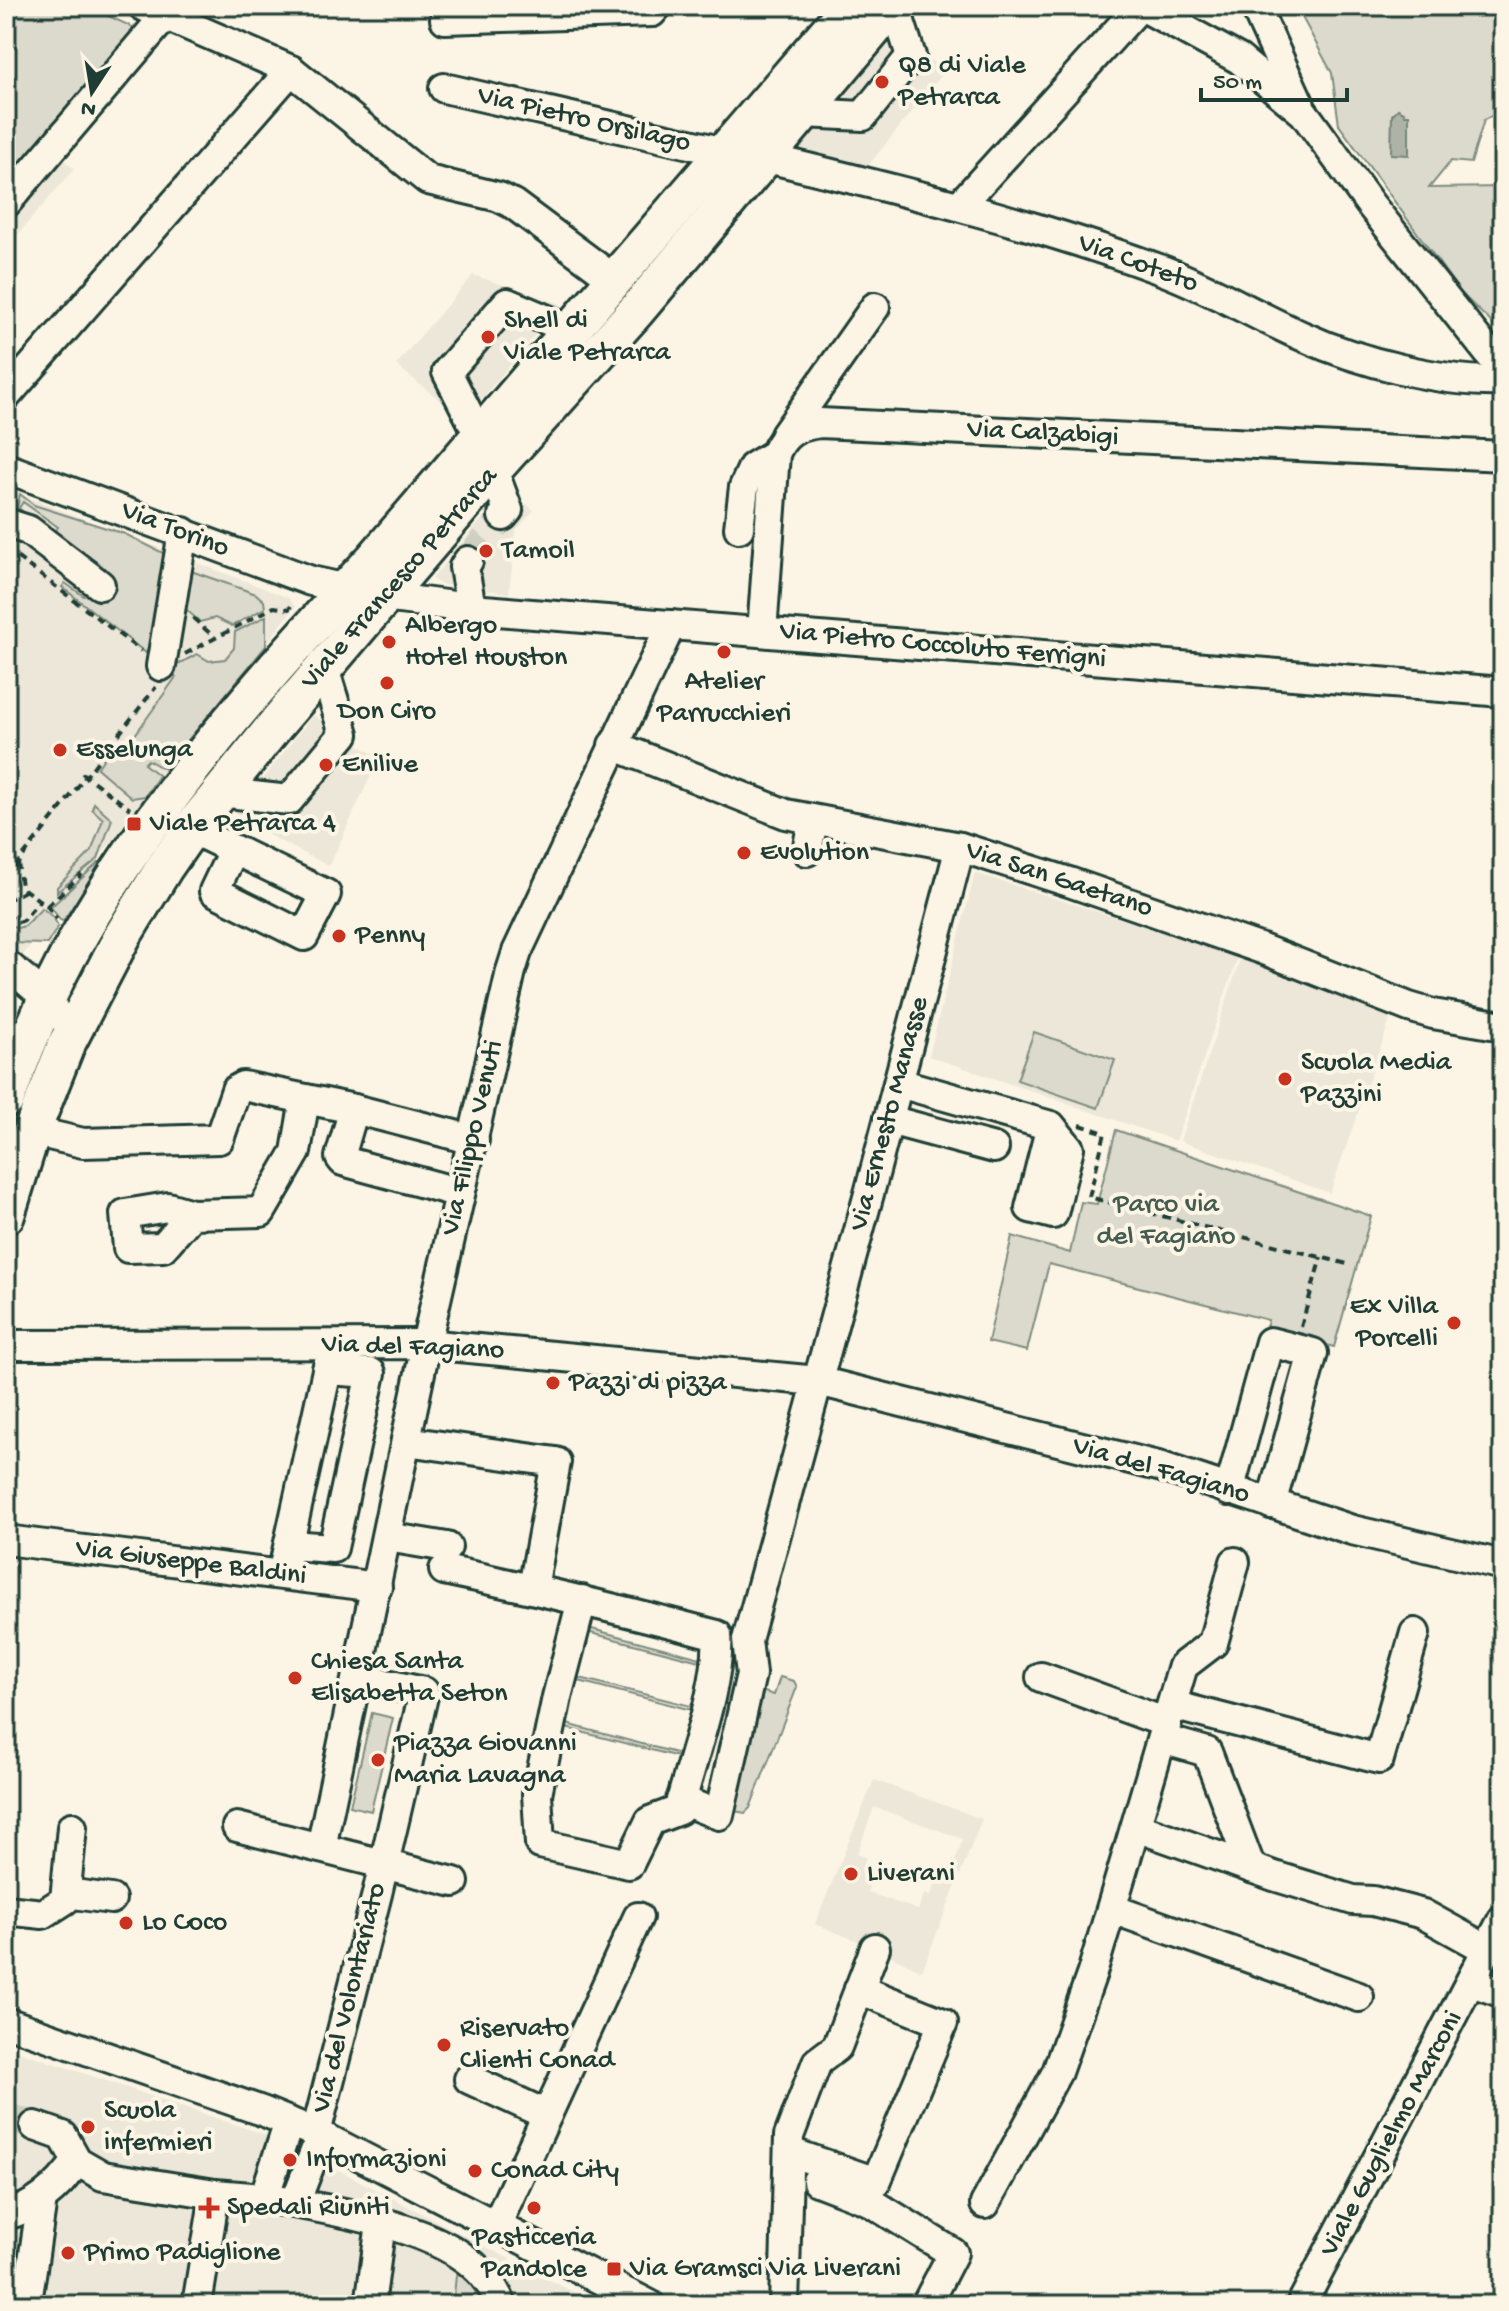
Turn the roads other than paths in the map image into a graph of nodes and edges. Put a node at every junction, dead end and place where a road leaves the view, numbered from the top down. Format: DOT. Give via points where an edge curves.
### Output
graph roads {
  1 [pos="657,6"];
  2 [pos="850,6"];
  3 [pos="894,6"];
  4 [pos="1141,6"];
  5 [pos="1255,6"];
  6 [pos="154,11"];
  7 [pos="445,19"];
  8 [pos="291,70"];
  9 [pos="444,88"];
  10 [pos="804,113"];
  11 [pos="1304,113"];
  12 [pos="725,152"];
  13 [pos="767,158"];
  14 [pos="6,203"];
  15 [pos="960,205"];
  16 [pos="615,280"];
  17 [pos="875,307"];
  18 [pos="571,330"];
  19 [pos="1503,371"];
  20 [pos="1503,381"];
  21 [pos="6,396"];
  22 [pos="480,437"];
  23 [pos="778,448"];
  24 [pos="1503,456"];
  25 [pos="493,470"];
  26 [pos="9,478"];
  27 [pos="503,516"];
  28 [pos="8,528"];
  29 [pos="739,528"];
  30 [pos="183,532"];
  31 [pos="420,555"];
  32 [pos="100,585"];
  33 [pos="344,591"];
  34 [pos="384,597"];
  35 [pos="471,608"];
  36 [pos="671,625"];
  37 [pos="762,632"];
  38 [pos="161,666"];
  39 [pos="324,668"];
  40 [pos="1503,692"];
  41 [pos="613,745"];
  42 [pos="219,792"];
  43 [pos="813,821"];
  44 [pos="191,829"];
  45 [pos="960,847"];
  46 [pos="233,851"];
  47 [pos="807,851"];
  48 [pos="6,964"];
  49 [pos="95,985"];
  50 [pos="47,998"];
  51 [pos="1503,1026"];
  52 [pos="68,1042"];
  53 [pos="899,1083"];
  54 [pos="6,1099"];
  55 [pos="305,1099"];
  56 [pos="354,1109"];
  57 [pos="889,1120"];
  58 [pos="1051,1126"];
  59 [pos="32,1131"];
  60 [pos="474,1140"];
  61 [pos="994,1148"];
  62 [pos="460,1193"];
  63 [pos="192,1214"];
  64 [pos="6,1215"];
  65 [pos="426,1344"];
  66 [pos="6,1345"];
  67 [pos="330,1357"];
  68 [pos="818,1381"];
  69 [pos="406,1441"];
  70 [pos="1229,1491"];
  71 [pos="1271,1504"];
  72 [pos="387,1537"];
  73 [pos="6,1540"];
  74 [pos="289,1545"];
  75 [pos="1235,1562"];
  76 [pos="1503,1565"];
  77 [pos="283,1574"];
  78 [pos="377,1587"];
  79 [pos="533,1588"];
  80 [pos="582,1600"];
  81 [pos="1415,1633"];
  82 [pos="1041,1677"];
  83 [pos="357,1678"];
  84 [pos="1167,1722"];
  85 [pos="681,1800"];
  86 [pos="72,1827"];
  87 [pos="237,1827"];
  88 [pos="1136,1827"];
  89 [pos="321,1848"];
  90 [pos="384,1863"];
  91 [pos="1251,1868"];
  92 [pos="454,1882"];
  93 [pos="66,1893"];
  94 [pos="111,1899"];
  95 [pos="1112,1909"];
  96 [pos="6,1910"];
  97 [pos="638,1917"];
  98 [pos="1503,1919"];
  99 [pos="875,1948"];
  100 [pos="1480,1964"];
  101 [pos="865,1992"];
  102 [pos="1503,1993"];
  103 [pos="1359,1997"];
  104 [pos="6,2022"];
  105 [pos="469,2079"];
  106 [pos="547,2115"];
  107 [pos="35,2126"];
  108 [pos="285,2131"];
  109 [pos="319,2135"];
  110 [pos="77,2161"];
  111 [pos="790,2162"];
  112 [pos="215,2194"];
  113 [pos="264,2198"];
  114 [pos="42,2199"];
  115 [pos="295,2203"];
  116 [pos="985,2204"];
  117 [pos="6,2215"];
  118 [pos="381,2223"];
  119 [pos="496,2226"];
  120 [pos="29,2289"];
  121 [pos="197,2305"];
  122 [pos="370,2305"];
  123 [pos="502,2305"];
  124 [pos="650,2305"];
  125 [pos="784,2305"];
  126 [pos="926,2305"];
  127 [pos="1301,2305"];
  1 -- 7 [label="street" via="652,12"];
  2 -- 12 [label="main road, Viale Francesco Petrarca"];
  3 -- 10 [label="main road, Viale Francesco Petrarca"];
  3 -- 10 [label="street" via="911,56 863,116"];
  4 -- 11 [label="street" via="1239,59"];
  4 -- 15 [label="street"];
  5 -- 11 [label="street"];
  6 -- 8 [label="street"];
  6 -- 14 [label="street"];
  8 -- 16 [label="street" via="419,174 513,204"];
  8 -- 21 [label="street"];
  9 -- 12 [label="street, Via Pietro Orsilago"];
  10 -- 13 [label="main road, Viale Francesco Petrarca"];
  11 -- 19 [label="street"];
  12 -- 16 [label="main road, Viale Francesco Petrarca"];
  13 -- 15 [label="street, Via Coteto"];
  13 -- 25 [label="main road, Viale Francesco Petrarca"];
  15 -- 20 [label="street, Via Coteto" via="1161,269 1352,355 1469,382"];
  16 -- 18 [label="main road, Viale Francesco Petrarca"];
  17 -- 23 [label="street"];
  18 -- 22 [label="main road, Viale Francesco Petrarca"];
  18 -- 22 [label="street" via="507,303 447,372"];
  22 -- 33 [label="main road, Viale Francesco Petrarca"];
  23 -- 24 [label="street, Via Calzabigi" via="791,431 820,423"];
  23 -- 29 [label="street" via="753,467 744,487"];
  23 -- 37 [label="street"];
  25 -- 27 [label="street" via="508,510"];
  25 -- 31 [label="main road, Viale Francesco Petrarca"];
  26 -- 30 [label="street, Via Torino"];
  28 -- 32 [label="street" via="28,530"];
  30 -- 33 [label="street, Via Torino"];
  30 -- 38 [label="street"];
  31 -- 34 [label="main road, Viale Francesco Petrarca"];
  31 -- 35 [label="street" via="466,564"];
  33 -- 34 [label="street, Via Torino"];
  33 -- 50 [label="main road, Viale Francesco Petrarca" via="225,728 146,831 77,939"];
  34 -- 35 [label="street, Via Pietro Coccoluto Ferrigni"];
  34 -- 39 [label="main road, Viale Francesco Petrarca"];
  35 -- 36 [label="street, Via Pietro Coccoluto Ferrigni"];
  36 -- 37 [label="street, Via Pietro Coccoluto Ferrigni"];
  36 -- 41 [label="street, Via Filippo Venuti"];
  37 -- 40 [label="street, Via Pietro Coccoluto Ferrigni" via="1154,670"];
  39 -- 42 [label="main road, Viale Francesco Petrarca"];
  39 -- 42 [label="street" via="344,734 289,800"];
  41 -- 43 [label="street, Via San Gaetano"];
  41 -- 60 [label="street, Via Filippo Venuti" via="517,952"];
  42 -- 44 [label="main road, Viale Francesco Petrarca"];
  43 -- 45 [label="street, Via San Gaetano"];
  43 -- 47 [label="street"];
  44 -- 46 [label="street"];
  44 -- 49 [label="main road, Viale Francesco Petrarca"];
  45 -- 51 [label="street, Via San Gaetano" via="1262,949 1409,1007"];
  45 -- 53 [label="street, Via Ernesto Manasse"];
  48 -- 50 [label="street"];
  49 -- 50 [label="street"];
  49 -- 52 [label="main road, Viale Francesco Petrarca"];
  50 -- 52 [label="street"];
  50 -- 54 [label="main road, Viale Francesco Petrarca"];
  52 -- 59 [label="main road, Viale Francesco Petrarca"];
  53 -- 57 [label="street, Via Ernesto Manasse"];
  53 -- 58 [label="street"];
  55 -- 56 [label="street"];
  55 -- 59 [label="street" via="239,1087 219,1139 83,1143"];
  55 -- 63 [label="street" via="296,1152 261,1212"];
  56 -- 60 [label="street"];
  56 -- 62 [label="street" via="343,1161"];
  57 -- 61 [label="street"];
  57 -- 68 [label="street, Via Ernesto Manasse"];
  59 -- 64 [label="main road, Viale Francesco Petrarca"];
  60 -- 62 [label="street, Via Filippo Venuti"];
  62 -- 65 [label="street, Via Filippo Venuti"];
  65 -- 67 [label="street, Via del Fagiano"];
  65 -- 68 [label="street, Via del Fagiano" via="476,1356 616,1369 670,1360 784,1387"];
  65 -- 69 [label="street, Via Filippo Venuti"];
  66 -- 67 [label="street, Via del Fagiano"];
  67 -- 74 [label="street"];
  67 -- 74 [label="street" via="371,1373 333,1548"];
  68 -- 70 [label="street, Via del Fagiano" via="1163,1461"];
  68 -- 85 [label="street" via="747,1640 751,1674 719,1815"];
  69 -- 72 [label="street, Via Filippo Venuti"];
  69 -- 79 [label="street" via="556,1462"];
  70 -- 71 [label="street, Via del Fagiano"];
  70 -- 71 [label="street" via="1270,1342 1296,1343 1313,1353"];
  71 -- 76 [label="street, Via del Fagiano" via="1352,1530"];
  72 -- 78 [label="street, Via Filippo Venuti"];
  72 -- 79 [label="street" via="485,1579"];
  73 -- 77 [label="street, Via Giuseppe Baldini" via="92,1560"];
  74 -- 77 [label="street"];
  75 -- 84 [label="street" via="1213,1643 1183,1666"];
  77 -- 78 [label="street, Via Giuseppe Baldini"];
  78 -- 83 [label="street, Via Filippo Venuti"];
  79 -- 80 [label="street"];
  80 -- 85 [label="street" via="717,1635 711,1687"];
  80 -- 85 [label="street" via="537,1794 540,1844 629,1864 650,1821 679,1810"];
  81 -- 84 [label="street" via="1379,1759"];
  82 -- 84 [label="street"];
  83 -- 89 [label="street"];
  83 -- 90 [label="street" via="424,1692"];
  84 -- 88 [label="street"];
  84 -- 91 [label="street" via="1207,1752"];
  86 -- 93 [label="street"];
  87 -- 89 [label="street"];
  88 -- 91 [label="street"];
  88 -- 95 [label="street"];
  89 -- 90 [label="street"];
  90 -- 92 [label="street"];
  90 -- 109 [label="street, Via del Volontariato"];
  91 -- 100 [label="street" via="1353,1900 1369,1914 1418,1927"];
  93 -- 94 [label="street"];
  93 -- 96 [label="street" via="65,1900 43,1914"];
  95 -- 103 [label="street"];
  95 -- 116 [label="street" via="1057,2072"];
  97 -- 106 [label="street"];
  98 -- 100 [label="street, Viale Guglielmo Marconi"];
  99 -- 101 [label="street"];
  100 -- 102 [label="street"];
  100 -- 127 [label="street, Viale Guglielmo Marconi"];
  101 -- 111 [label="street" via="837,2047 817,2062 789,2136"];
  101 -- 111 [label="street" via="943,2023 876,2182"];
  104 -- 108 [label="street"];
  105 -- 106 [label="street"];
  106 -- 119 [label="street"];
  107 -- 110 [label="street" via="63,2136"];
  108 -- 109 [label="street"];
  108 -- 113 [label="street"];
  109 -- 115 [label="street, Via del Volontariato"];
  109 -- 119 [label="street"];
  110 -- 112 [label="street" via="103,2176"];
  110 -- 114 [label="street"];
  111 -- 125 [label="street"];
  111 -- 126 [label="street" via="869,2201 953,2253"];
  112 -- 113 [label="street"];
  112 -- 121 [label="street"];
  113 -- 115 [label="street"];
  114 -- 117 [label="street"];
  114 -- 120 [label="street"];
  115 -- 118 [label="street"];
  118 -- 122 [label="street"];
  118 -- 123 [label="street" via="421,2235 464,2258 491,2285"];
  119 -- 124 [label="street"];
}
